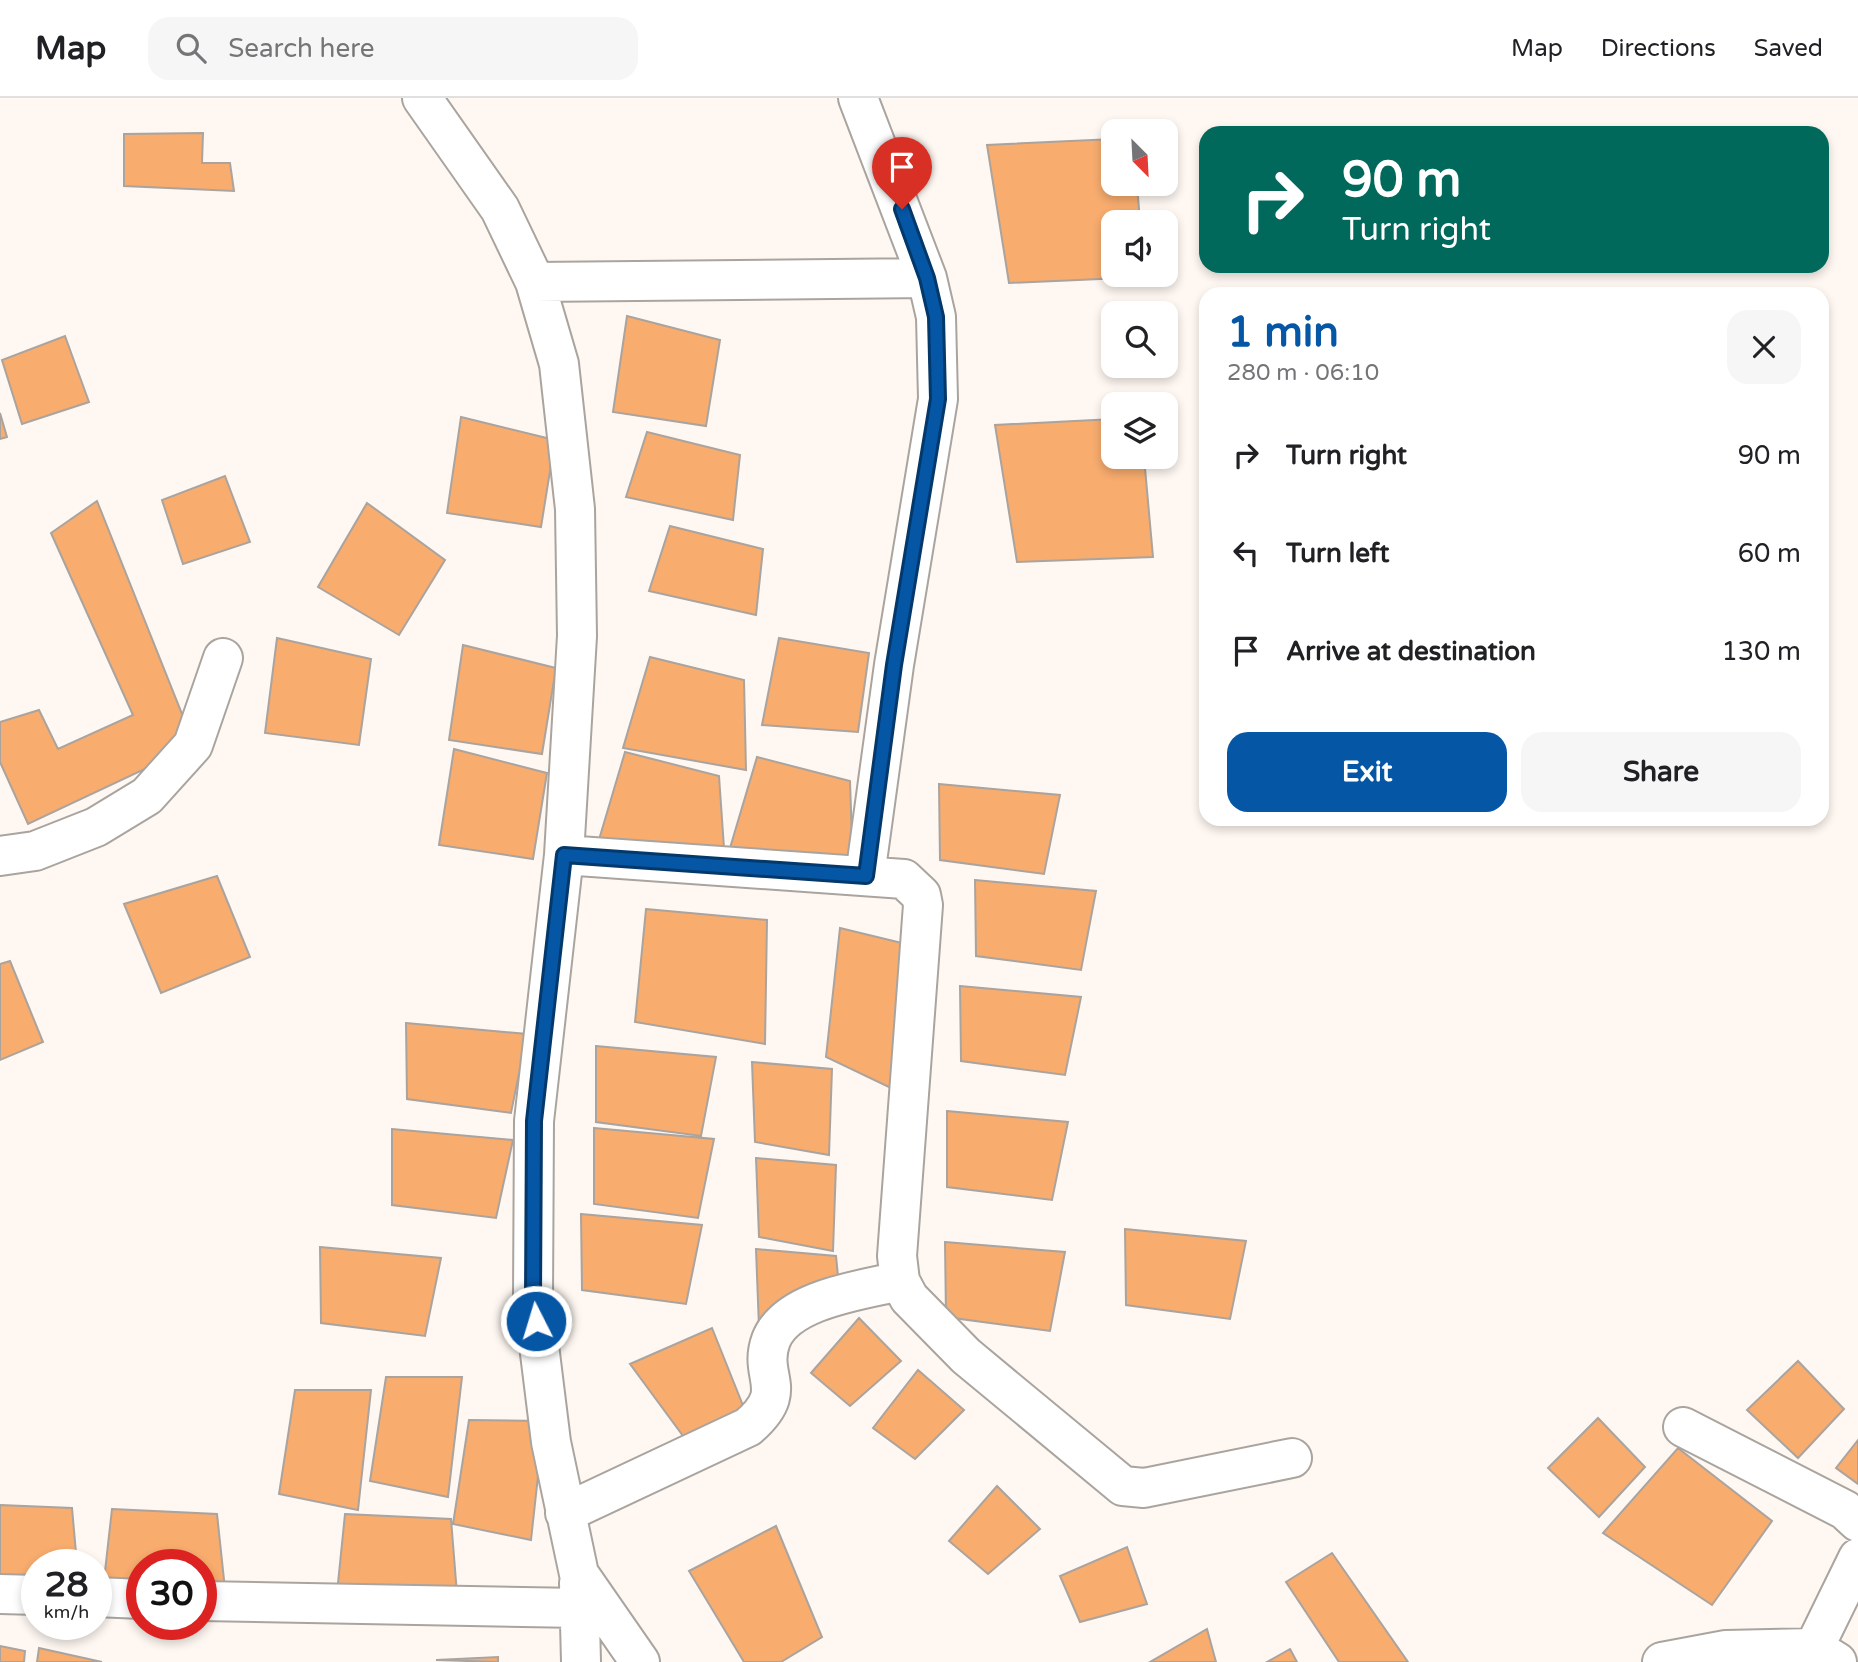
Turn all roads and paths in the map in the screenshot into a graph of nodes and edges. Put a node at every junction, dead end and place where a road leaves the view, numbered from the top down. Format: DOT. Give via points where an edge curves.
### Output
graph roads {
  1 [pos="422,98"];
  2 [pos="858,98"];
  3 [pos="927,278"];
  4 [pos="535,282"];
  5 [pos="223,659"];
  6 [pos="564,855"];
  7 [pos="0,856"];
  8 [pos="866,876"];
  9 [pos="900,1280"];
  10 [pos="1683,1427"];
  11 [pos="1292,1458"];
  12 [pos="565,1513"];
  13 [pos="1858,1522"];
  14 [pos="1858,1558"];
  15 [pos="580,1591"];
  16 [pos="0,1594"];
  17 [pos="21,1595"];
  18 [pos="217,1601"];
  19 [pos="1825,1655"];
  20 [pos="581,1662"];
  21 [pos="640,1662"];
  22 [pos="1662,1662"];
  1 -- 4 [label="street" via="500,209"];
  2 -- 3 [label="street"];
  3 -- 4 [label="street"];
  3 -- 8 [label="street" via="936,317 938,399 894,665"];
  4 -- 6 [label="street" via="559,364 575,509 577,636"];
  5 -- 7 [label="street" via="192,745 147,796 96,827 35,851"];
  6 -- 8 [label="street"];
  6 -- 12 [label="street" via="534,1121 533,1297"];
  8 -- 9 [label="street" via="904,879 923,905 897,1256"];
  9 -- 11 [label="street" via="909,1298 966,1356 1123,1486 1144,1488"];
  9 -- 12 [label="street" via="824,1300 790,1317 771,1340 771,1400 763,1415 748,1427"];
  10 -- 13 [label="street" via="1845,1510"];
  12 -- 15 [label="street"];
  14 -- 19 [label="street"];
  15 -- 18 [label="street"];
  15 -- 20 [label="street"];
  15 -- 21 [label="street"];
  16 -- 17 [label="street"];
  19 -- 22 [label="street" via="1726,1650"];
}
